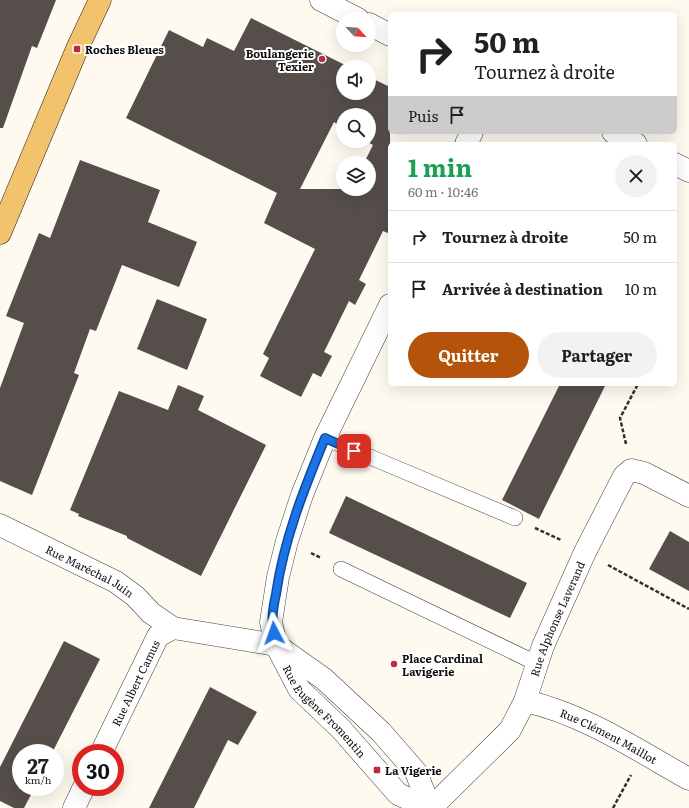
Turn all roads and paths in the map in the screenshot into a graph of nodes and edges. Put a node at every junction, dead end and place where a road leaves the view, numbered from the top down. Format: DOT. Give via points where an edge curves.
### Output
graph roads {
  1 [pos="100,0"];
  2 [pos="321,0"];
  3 [pos="344,12"];
  4 [pos="376,28"];
  5 [pos="388,34"];
  6 [pos="617,134"];
  7 [pos="632,142"];
  8 [pos="677,165"];
  9 [pos="689,171"];
  10 [pos="0,233"];
  11 [pos="388,309"];
  12 [pos="637,386"];
  13 [pos="325,438"];
  14 [pos="631,470"];
  15 [pos="689,496"];
  16 [pos="515,518"];
  17 [pos="0,525"];
  18 [pos="287,541"];
  19 [pos="341,568"];
  20 [pos="173,628"];
  21 [pos="276,645"];
  22 [pos="536,664"];
  23 [pos="525,701"];
  24 [pos="105,744"];
  25 [pos="643,754"];
  26 [pos="689,779"];
  27 [pos="80,796"];
  28 [pos="74,808"];
  29 [pos="430,808"];
  30 [pos="613,808"];
  1 -- 10 [label="main road"];
  2 -- 3 [label="street"];
  4 -- 5 [label="street"];
  6 -- 7 [label="street"];
  8 -- 9 [label="street"];
  11 -- 13 [label="street, Rue Eugène Fromentin"];
  12 -- 14 [label="path" via="620,418"];
  13 -- 16 [label="lane"];
  13 -- 18 [label="street, Rue Eugène Fromentin"];
  14 -- 15 [label="street"];
  14 -- 22 [label="street, Rue Alphonse Laverand" via="624,476 585,552"];
  17 -- 20 [label="street, Rue Maréchal Juin" via="116,582 135,596 151,613"];
  18 -- 19 [label="path"];
  18 -- 21 [label="street, Rue Eugène Fromentin" via="271,622"];
  19 -- 22 [label="lane"];
  20 -- 21 [label="street"];
  20 -- 24 [label="street, Rue Albert Camus" via="158,636"];
  21 -- 29 [label="street, Rue Eugène Fromentin" via="299,689 341,729 398,794"];
  22 -- 23 [label="street, Rue Alphonse Laverand"];
  23 -- 25 [label="street, Rue Clément Maillot" via="550,706 580,719"];
  23 -- 29 [label="street, Rue Alphonse Laverand" via="510,730"];
  25 -- 26 [label="street, Rue Clément Maillot"];
  25 -- 30 [label="path"];
  27 -- 28 [label="street"];
}
